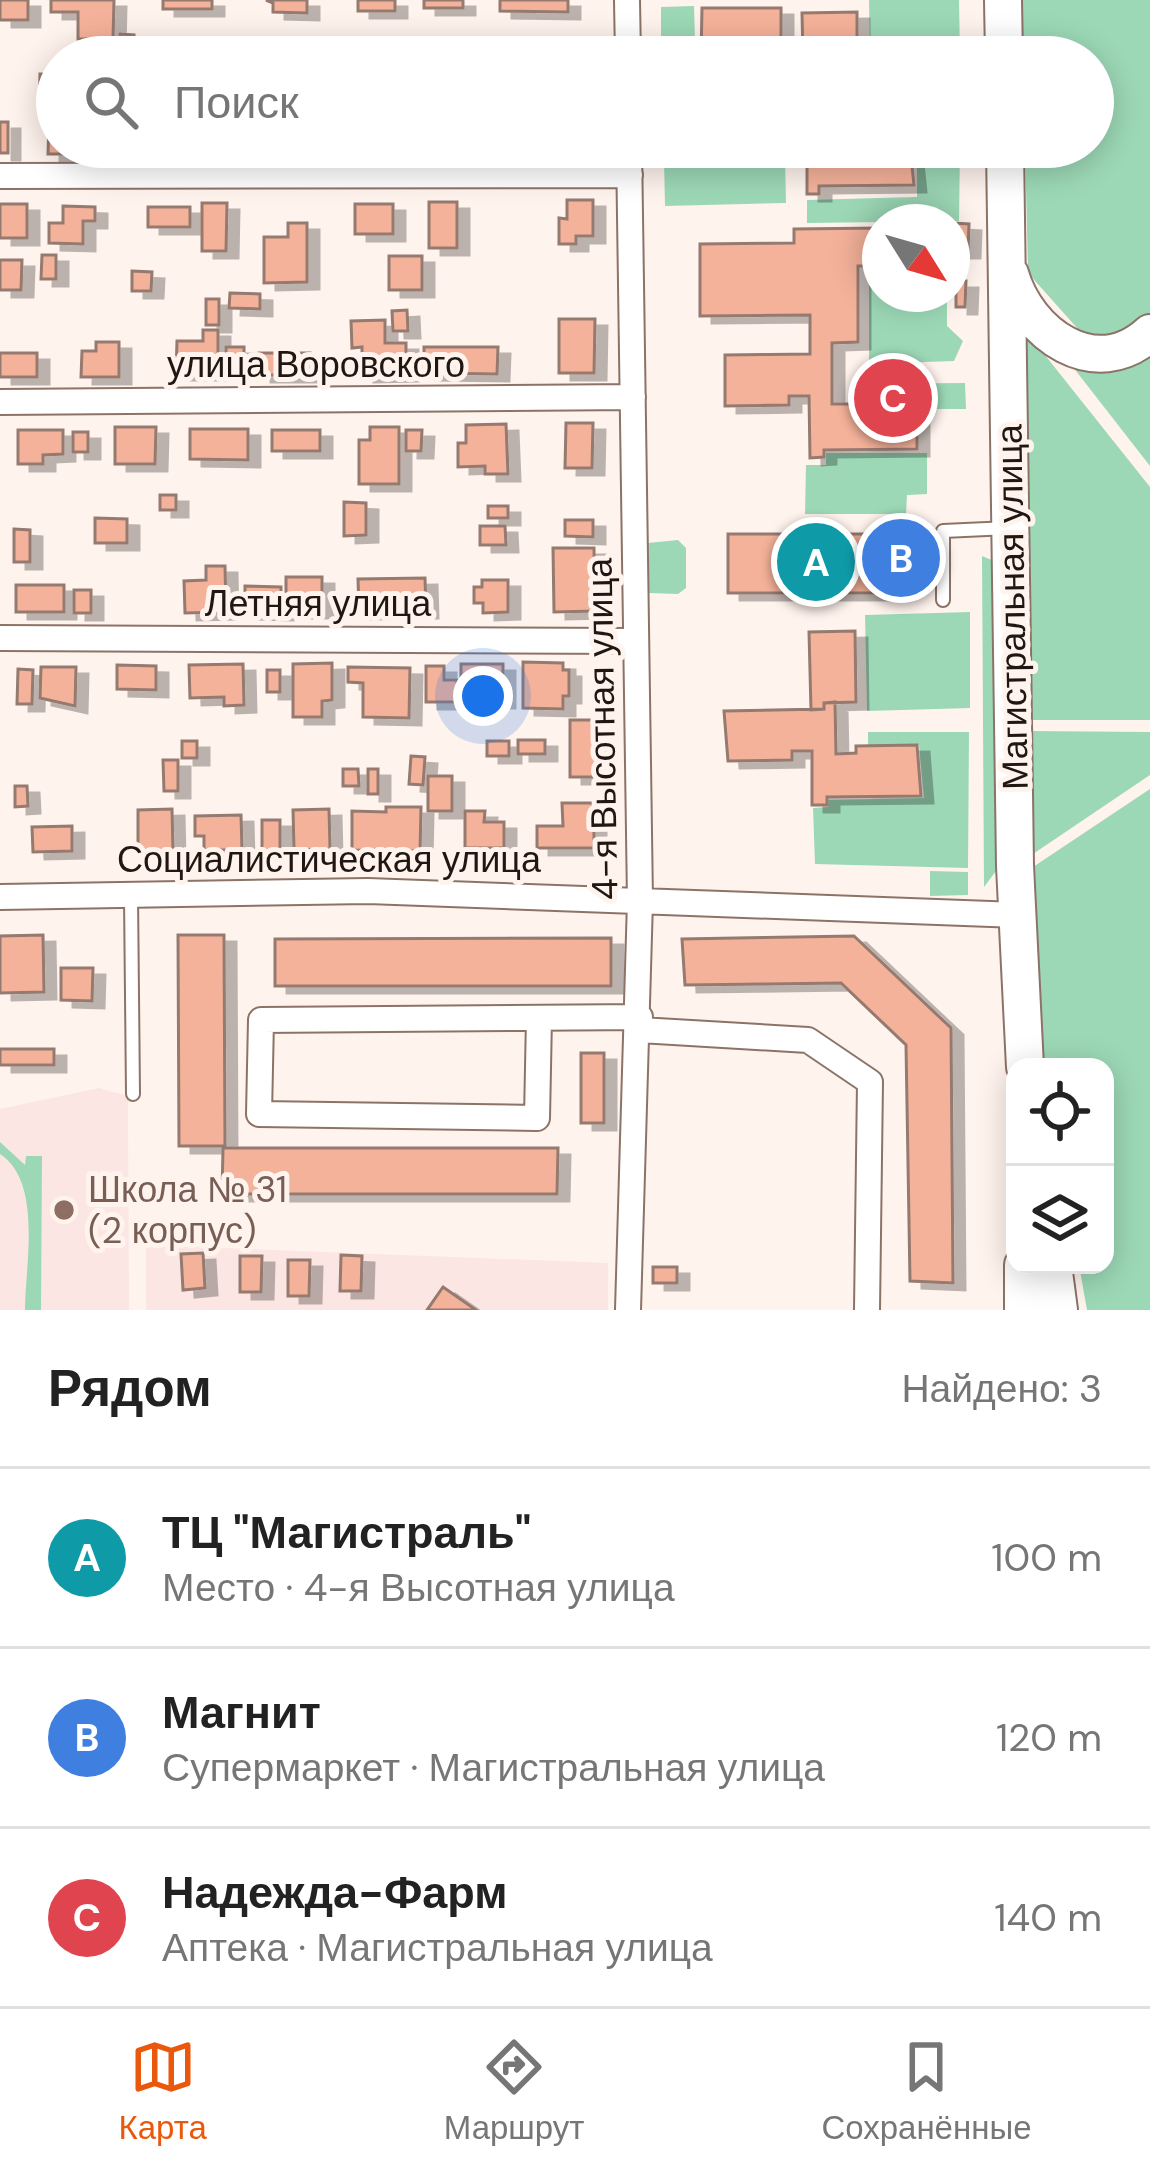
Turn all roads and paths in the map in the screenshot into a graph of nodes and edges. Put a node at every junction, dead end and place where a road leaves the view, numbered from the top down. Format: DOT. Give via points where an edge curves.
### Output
graph roads {
  1 [pos="626,0"];
  2 [pos="1003,0"];
  3 [pos="627,36"];
  4 [pos="1004,36"];
  5 [pos="630,168"];
  6 [pos="1005,168"];
  7 [pos="630,175"];
  8 [pos="0,176"];
  9 [pos="1005,259"];
  10 [pos="1150,333"];
  11 [pos="633,397"];
  12 [pos="0,402"];
  13 [pos="1010,528"];
  14 [pos="943,600"];
  15 [pos="0,638"];
  16 [pos="636,641"];
  17 [pos="131,895"];
  18 [pos="0,897"];
  19 [pos="640,901"];
  20 [pos="1018,915"];
  21 [pos="539,1018"];
  22 [pos="640,1023"];
  23 [pos="1025,1058"];
  24 [pos="134,1094"];
  25 [pos="1023,1274"];
  26 [pos="1054,1274"];
  27 [pos="628,1310"];
  28 [pos="867,1310"];
  29 [pos="1023,1310"];
  30 [pos="1059,1310"];
  1 -- 3 [label="street"];
  2 -- 4 [label="main road"];
  5 -- 7 [label="street, 4-я Высотная улица"];
  6 -- 9 [label="main road, Магистральная улица"];
  7 -- 8 [label="street"];
  7 -- 11 [label="street, 4-я Высотная улица"];
  9 -- 10 [label="main road" via="1030,316 1076,352 1120,353"];
  9 -- 13 [label="main road, Магистральная улица"];
  11 -- 12 [label="street, улица Воровского"];
  11 -- 16 [label="street, 4-я Высотная улица"];
  13 -- 14 [label="lane" via="943,531"];
  13 -- 20 [label="main road, Магистральная улица"];
  15 -- 16 [label="street, Летняя улица"];
  16 -- 19 [label="street, 4-я Высотная улица"];
  17 -- 18 [label="street, Социалистическая улица"];
  17 -- 19 [label="street, Социалистическая улица" via="368,891"];
  17 -- 24 [label="lane"];
  19 -- 20 [label="street, Социалистическая улица"];
  19 -- 22 [label="street, 4-я Высотная улица"];
  20 -- 23 [label="main road, Магистральная улица"];
  21 -- 21 [label="street" via="260,1019 260,1114 537,1118"];
  21 -- 22 [label="street"];
  22 -- 27 [label="street, 4-я Высотная улица"];
  22 -- 28 [label="street" via="808,1040 870,1082"];
  25 -- 29 [label="main road"];
  26 -- 30 [label="main road"];
}
